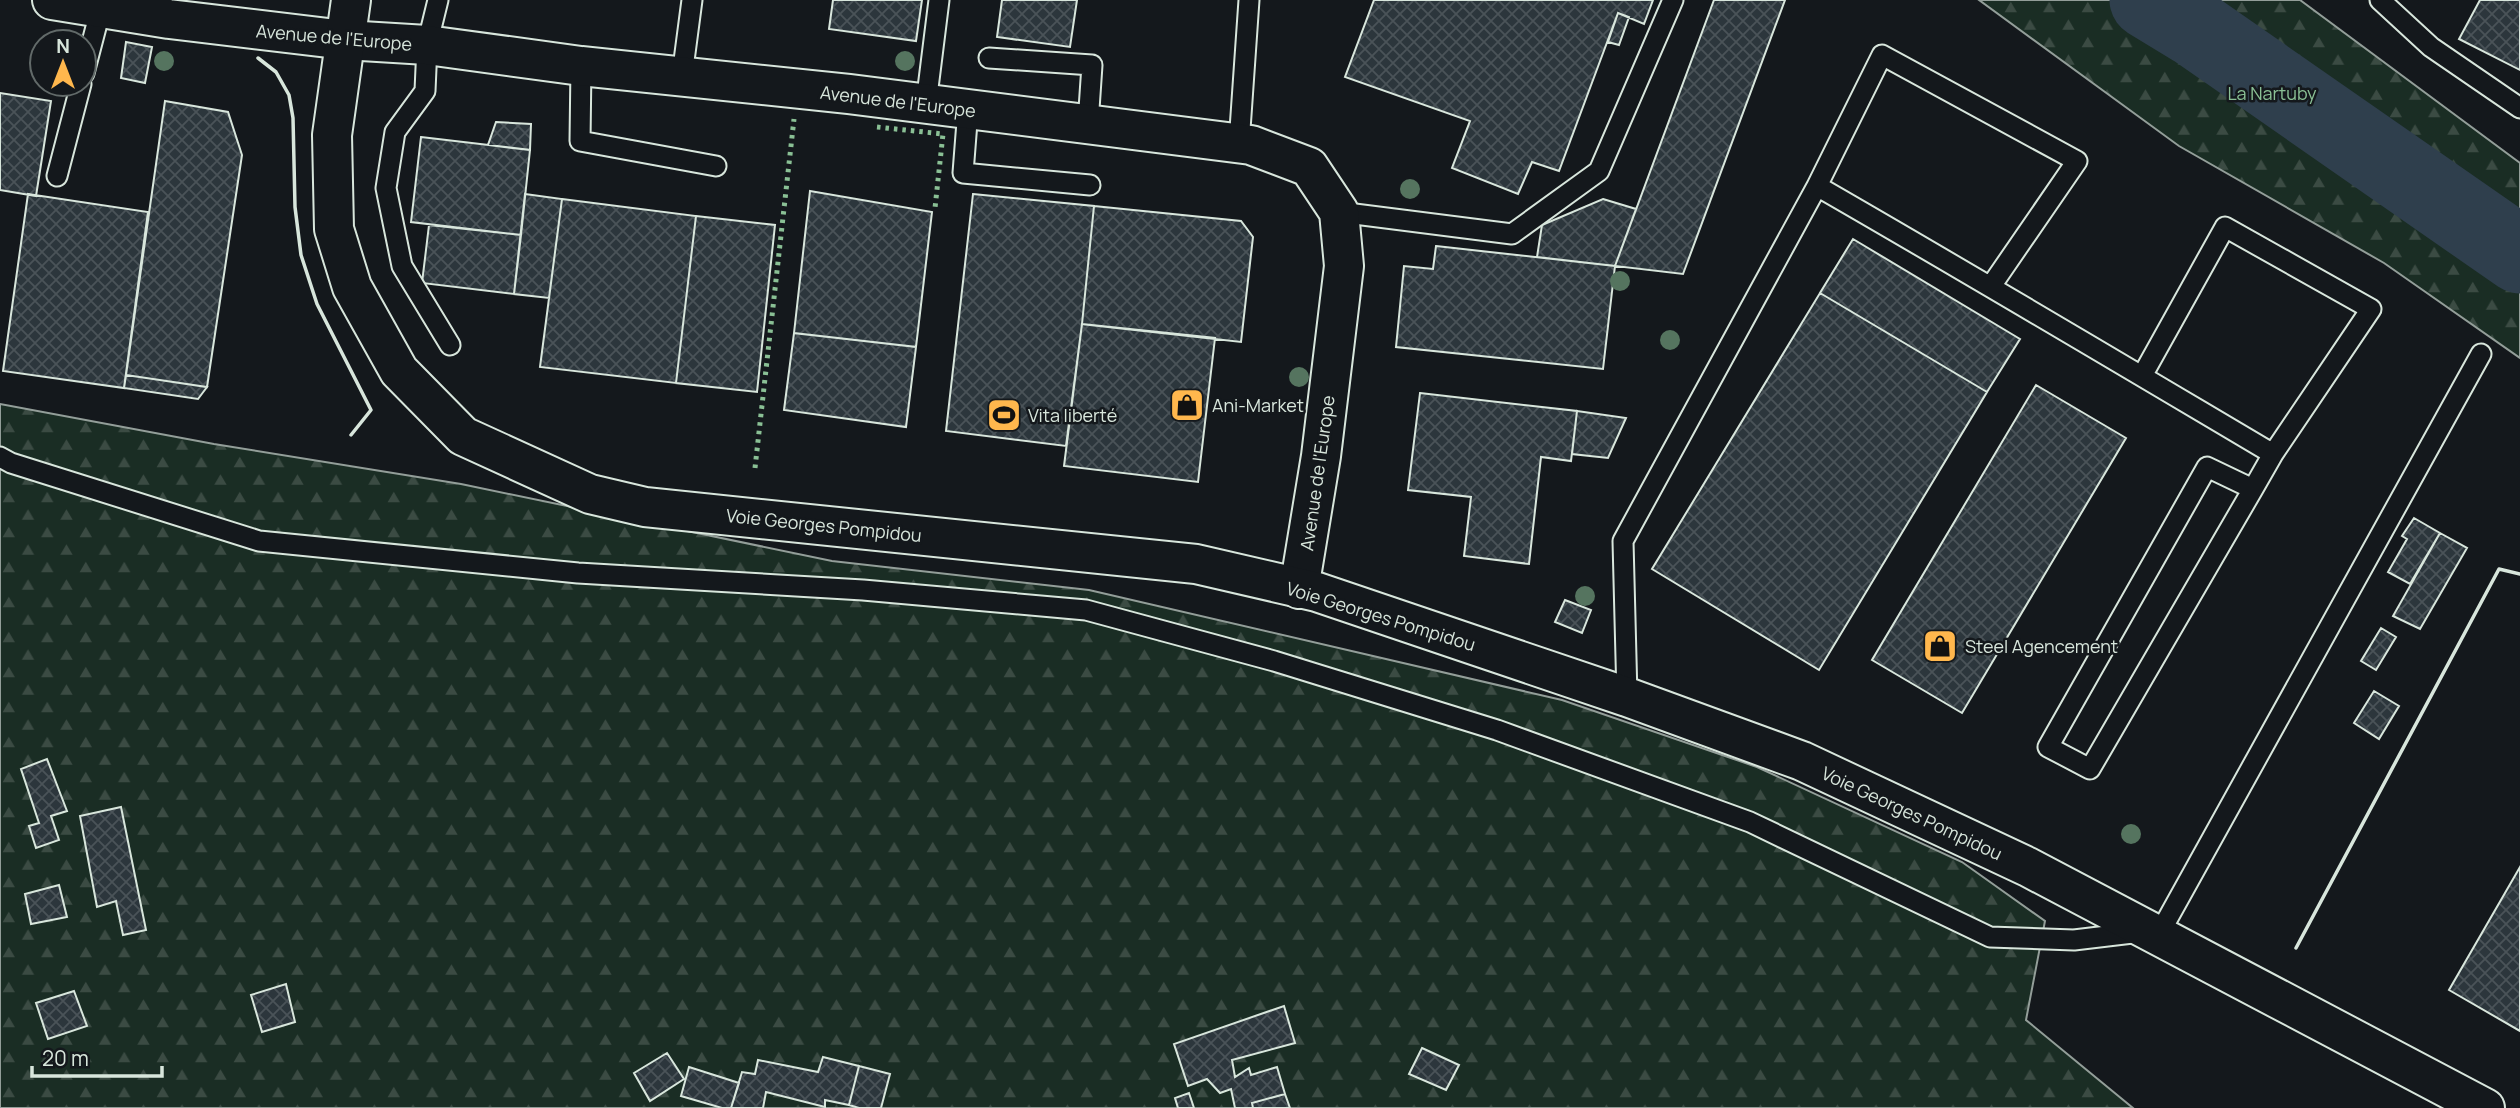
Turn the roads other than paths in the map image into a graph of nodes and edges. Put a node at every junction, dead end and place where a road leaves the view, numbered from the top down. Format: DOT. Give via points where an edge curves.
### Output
graph roads {
  1 [pos="52,0"];
  2 [pos="351,0"];
  3 [pos="438,0"];
  4 [pos="692,0"];
  5 [pos="939,0"];
  6 [pos="1249,0"];
  7 [pos="1673,0"];
  8 [pos="2379,0"];
  9 [pos="101,8"];
  10 [pos="96,28"];
  11 [pos="345,40"];
  12 [pos="427,45"];
  13 [pos="989,58"];
  14 [pos="581,66"];
  15 [pos="682,76"];
  16 [pos="77,98"];
  17 [pos="926,104"];
  18 [pos="2520,108"];
  19 [pos="968,109"];
  20 [pos="1088,124"];
  21 [pos="1238,144"];
  22 [pos="716,166"];
  23 [pos="57,176"];
  24 [pos="1090,185"];
  25 [pos="1817,186"];
  26 [pos="1339,212"];
  27 [pos="1991,286"];
  28 [pos="450,345"];
  29 [pos="2482,354"];
  30 [pos="2141,376"];
  31 [pos="2273,454"];
  32 [pos="0,457"];
  33 [pos="2253,489"];
  34 [pos="1299,589"];
  35 [pos="1627,697"];
  36 [pos="2154,933"];
  37 [pos="2485,1108"];
  1 -- 9 [label="street, Avenue de l'Europe"];
  2 -- 11 [label="street, Voie Georges Pompidou"];
  3 -- 12 [label="lane"];
  4 -- 15 [label="lane"];
  5 -- 17 [label="lane"];
  6 -- 21 [label="lane"];
  7 -- 26 [label="lane" via="1599,171 1513,234"];
  8 -- 18 [label="lane" via="2431,47"];
  9 -- 10 [label="lane"];
  9 -- 11 [label="street, Avenue de l'Europe"];
  11 -- 12 [label="street, Avenue de l'Europe"];
  11 -- 34 [label="street, Voie Georges Pompidou" via="332,135 334,229 352,287 399,371 463,436 590,495 645,507 1196,564"];
  12 -- 14 [label="street, Avenue de l'Europe"];
  12 -- 28 [label="lane" via="425,91 395,132 386,188 402,266"];
  13 -- 20 [label="lane" via="1092,65"];
  14 -- 15 [label="street, Avenue de l'Europe"];
  14 -- 22 [label="lane" via="580,141"];
  15 -- 17 [label="street, Avenue de l'Europe"];
  16 -- 23 [label="lane"];
  17 -- 19 [label="street, Avenue de l'Europe"];
  19 -- 20 [label="street, Avenue de l'Europe"];
  19 -- 24 [label="lane" via="963,173"];
  20 -- 21 [label="street, Avenue de l'Europe"];
  21 -- 26 [label="street, Avenue de l'Europe" via="1309,167"];
  25 -- 27 [label="lane"];
  25 -- 27 [label="lane" via="1882,55 2077,161"];
  25 -- 35 [label="lane" via="1623,541"];
  26 -- 34 [label="street, Avenue de l'Europe" via="1344,266"];
  27 -- 30 [label="lane"];
  29 -- 36 [label="lane"];
  30 -- 31 [label="lane"];
  30 -- 31 [label="lane" via="2225,227 2371,309"];
  31 -- 33 [label="lane"];
  32 -- 36 [label="lane" via="259,541 578,573 863,590 1086,610 1522,739 1750,822 1990,937 2074,940"];
  33 -- 33 [label="lane" via="2090,769 2048,747 2207,467"];
  34 -- 35 [label="street, Voie Georges Pompidou"];
  35 -- 36 [label="street, Voie Georges Pompidou" via="1802,761 2028,867"];
  36 -- 37 [label="street, Voie Georges Pompidou"];
}
